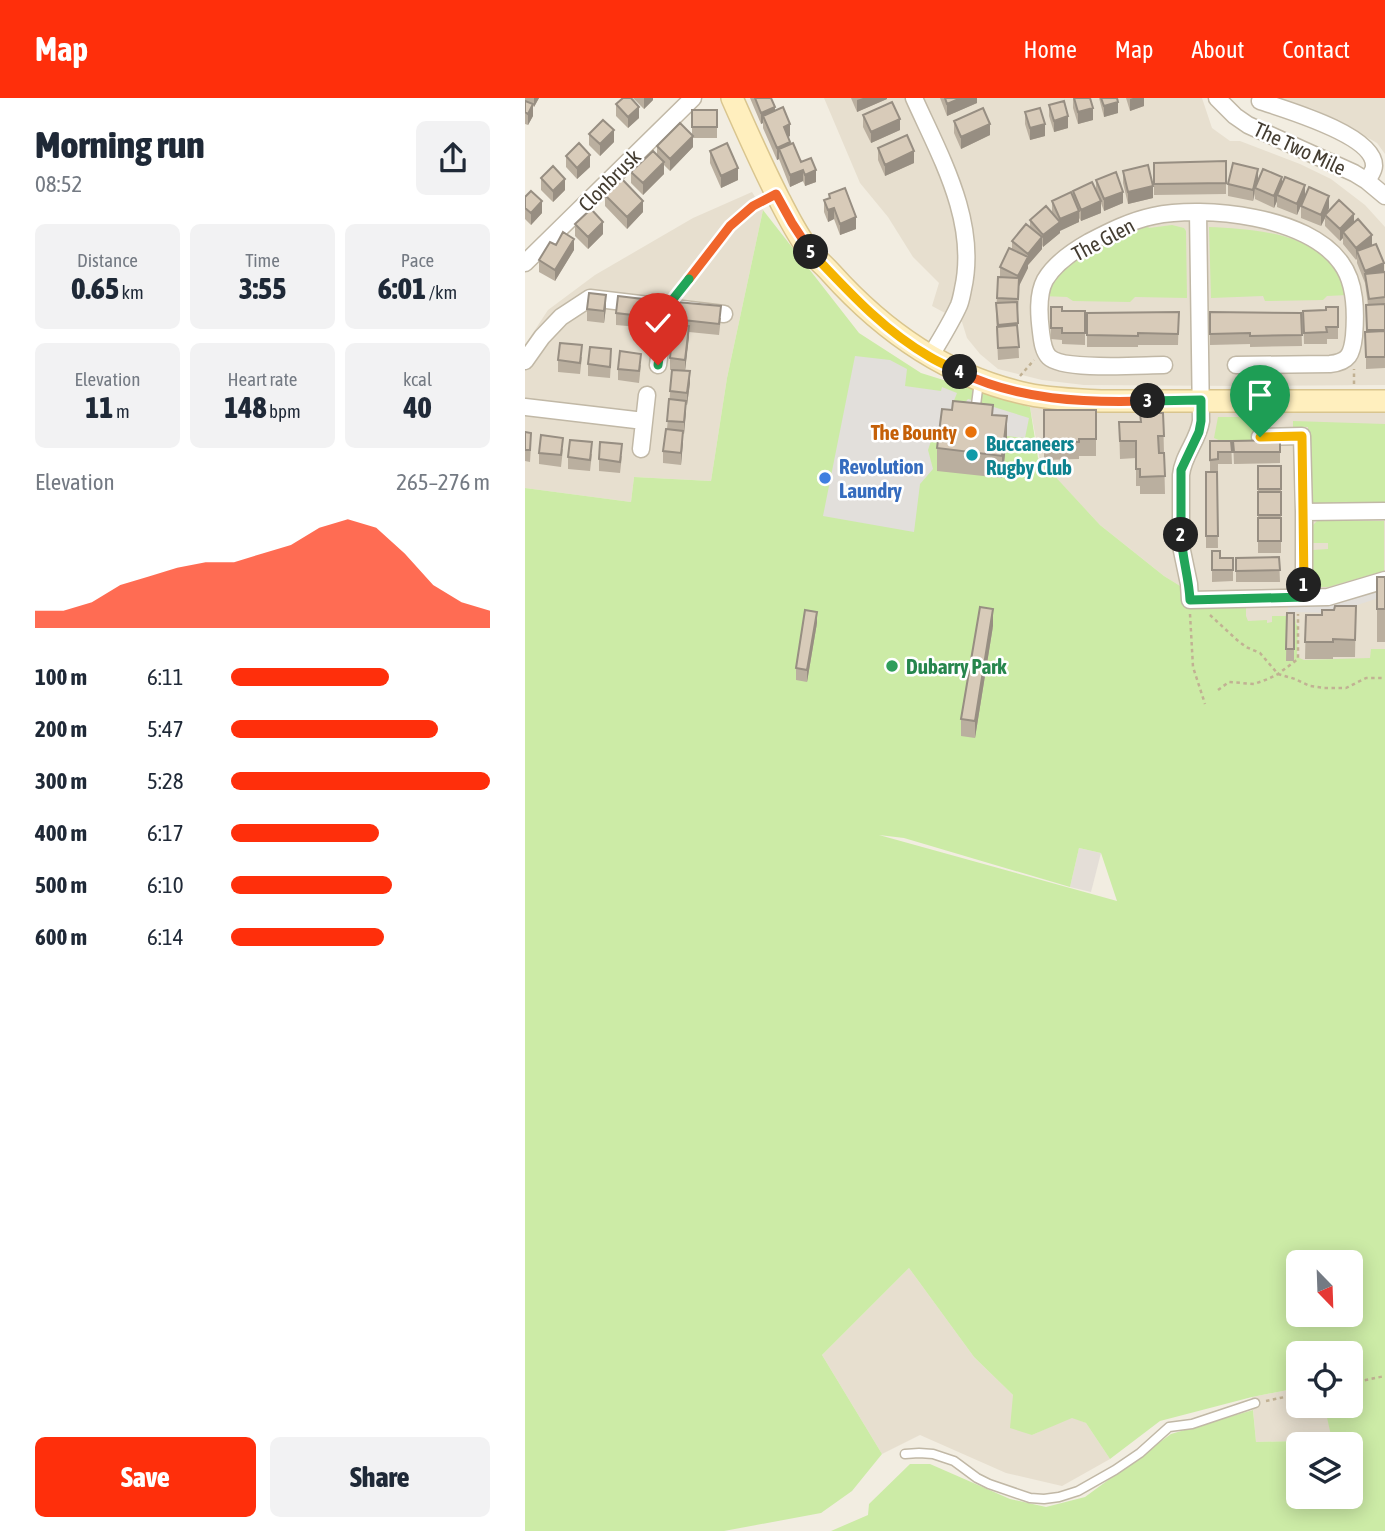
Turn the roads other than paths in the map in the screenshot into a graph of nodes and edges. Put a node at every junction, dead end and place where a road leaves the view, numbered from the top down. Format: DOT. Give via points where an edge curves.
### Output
graph roads {
  1 [pos="693,98"];
  2 [pos="732,98"];
  3 [pos="914,98"];
  4 [pos="1217,98"];
  5 [pos="1260,101"];
  6 [pos="1367,181"];
  7 [pos="1385,196"];
  8 [pos="1198,212"];
  9 [pos="525,263"];
  10 [pos="666,308"];
  11 [pos="724,314"];
  12 [pos="930,357"];
  13 [pos="525,361"];
  14 [pos="658,365"];
  15 [pos="1164,365"];
  16 [pos="1236,365"];
  17 [pos="979,380"];
  18 [pos="647,395"];
  19 [pos="1201,400"];
  20 [pos="1385,401"];
  21 [pos="525,407"];
  22 [pos="975,413"];
  23 [pos="644,421"];
  24 [pos="1260,437"];
  25 [pos="641,449"];
  26 [pos="1385,511"];
  27 [pos="1304,512"];
  28 [pos="1385,580"];
  29 [pos="1304,597"];
  30 [pos="1255,1403"];
  31 [pos="905,1454"];
  1 -- 9 [label="street, Clonbrusk"];
  2 -- 12 [label="street" via="776,194 809,250 890,330"];
  3 -- 12 [label="street" via="954,188 966,241 967,271 960,303"];
  4 -- 6 [label="street, The Two Mile" via="1248,125"];
  5 -- 6 [label="street" via="1348,135 1374,164"];
  6 -- 7 [label="street, The Two Mile"];
  8 -- 15 [label="street, The Glen" via="1129,223 1084,245 1059,263 1044,282 1039,316 1047,356 1067,364"];
  8 -- 16 [label="street, The Glen" via="1264,220 1293,229 1335,256 1351,284 1354,331 1349,356 1330,364"];
  8 -- 19 [label="street"];
  10 -- 11 [label="street"];
  10 -- 13 [label="street" via="590,298 561,317"];
  10 -- 14 [label="street"];
  12 -- 17 [label="street"];
  17 -- 19 [label="street" via="1067,399"];
  17 -- 22 [label="lane"];
  18 -- 23 [label="street"];
  19 -- 20 [label="street"];
  19 -- 29 [label="street" via="1199,432 1181,475 1181,539 1195,600"];
  21 -- 23 [label="street"];
  23 -- 25 [label="street"];
  24 -- 27 [label="street" via="1302,436"];
  26 -- 27 [label="street"];
  27 -- 29 [label="street"];
  28 -- 29 [label="street" via="1328,597"];
  30 -- 31 [label="lane" via="1169,1427 1115,1470 1059,1497 1030,1498 989,1484 954,1461 933,1454"];
}
